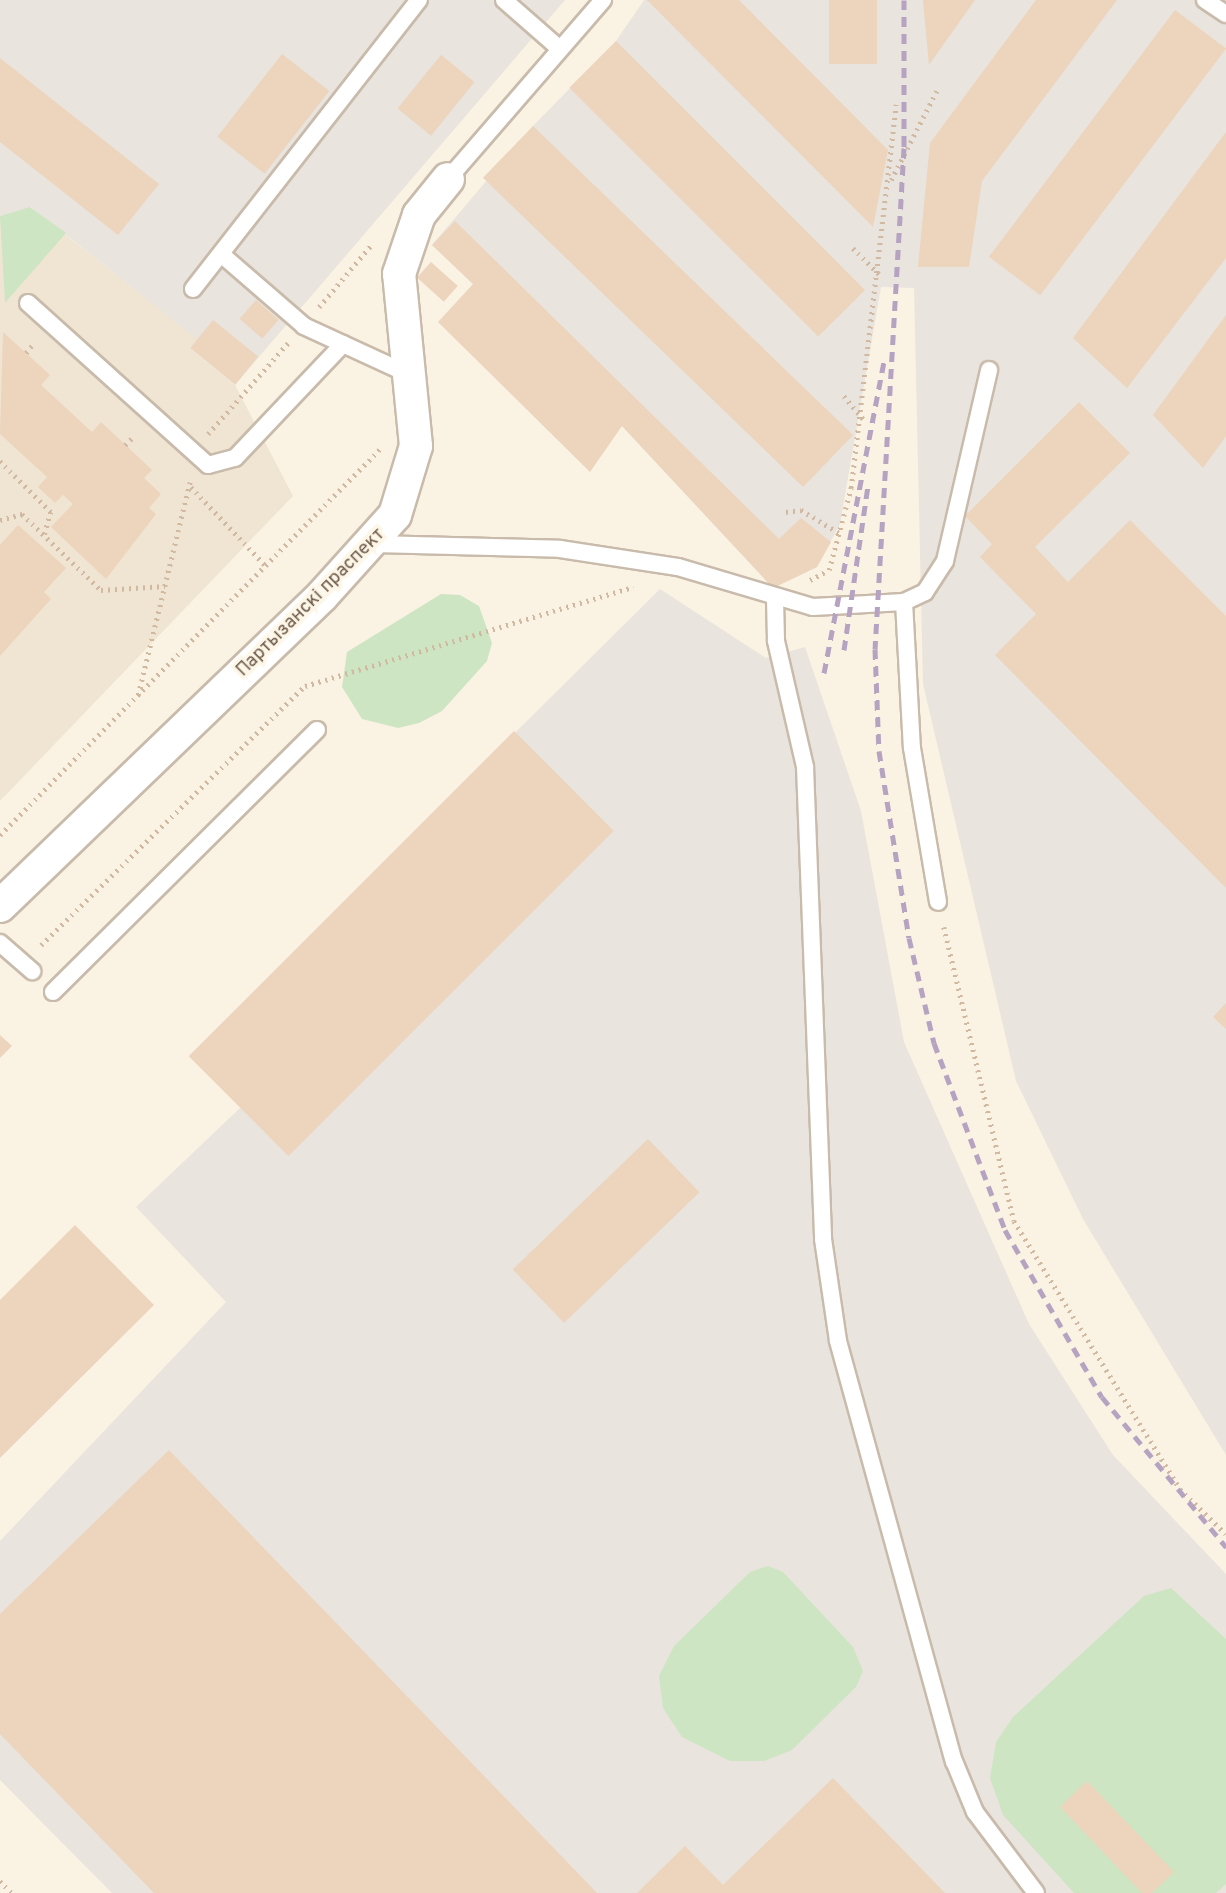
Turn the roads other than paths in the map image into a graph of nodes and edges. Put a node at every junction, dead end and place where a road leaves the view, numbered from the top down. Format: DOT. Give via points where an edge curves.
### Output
graph roads {
  1 [pos="419,0"];
  2 [pos="504,0"];
  3 [pos="603,0"];
  4 [pos="1205,0"];
  5 [pos="1226,14"];
  6 [pos="560,49"];
  7 [pos="448,179"];
  8 [pos="220,254"];
  9 [pos="193,289"];
  10 [pos="28,303"];
  11 [pos="343,344"];
  12 [pos="989,370"];
  13 [pos="408,374"];
  14 [pos="375,544"];
  15 [pos="775,598"];
  16 [pos="904,602"];
  17 [pos="317,730"];
  18 [pos="938,902"];
  19 [pos="0,906"];
  20 [pos="0,943"];
  21 [pos="27,967"];
  22 [pos="53,992"];
  23 [pos="1036,1893"];
  1 -- 8 [label="lane"];
  2 -- 6 [label="lane"];
  3 -- 6 [label="lane"];
  4 -- 5 [label="lane"];
  6 -- 7 [label="lane"];
  7 -- 13 [label="street, Партызанскі праспект" via="419,215 399,274"];
  8 -- 9 [label="lane"];
  8 -- 11 [label="lane" via="304,326"];
  10 -- 11 [label="lane" via="208,465 235,458"];
  11 -- 13 [label="lane"];
  12 -- 16 [label="lane" via="945,561 925,593"];
  13 -- 14 [label="street, Партызанскі праспект" via="414,414 409,483"];
  14 -- 15 [label="lane" via="484,544 622,557"];
  14 -- 19 [label="street, Партызанскі праспект"];
  15 -- 16 [label="lane" via="850,609"];
  15 -- 23 [label="lane" via="776,641 805,767 822,1226 838,1341 954,1761 975,1812"];
  16 -- 18 [label="lane" via="912,748"];
  17 -- 22 [label="lane"];
  20 -- 21 [label="lane"];
}
